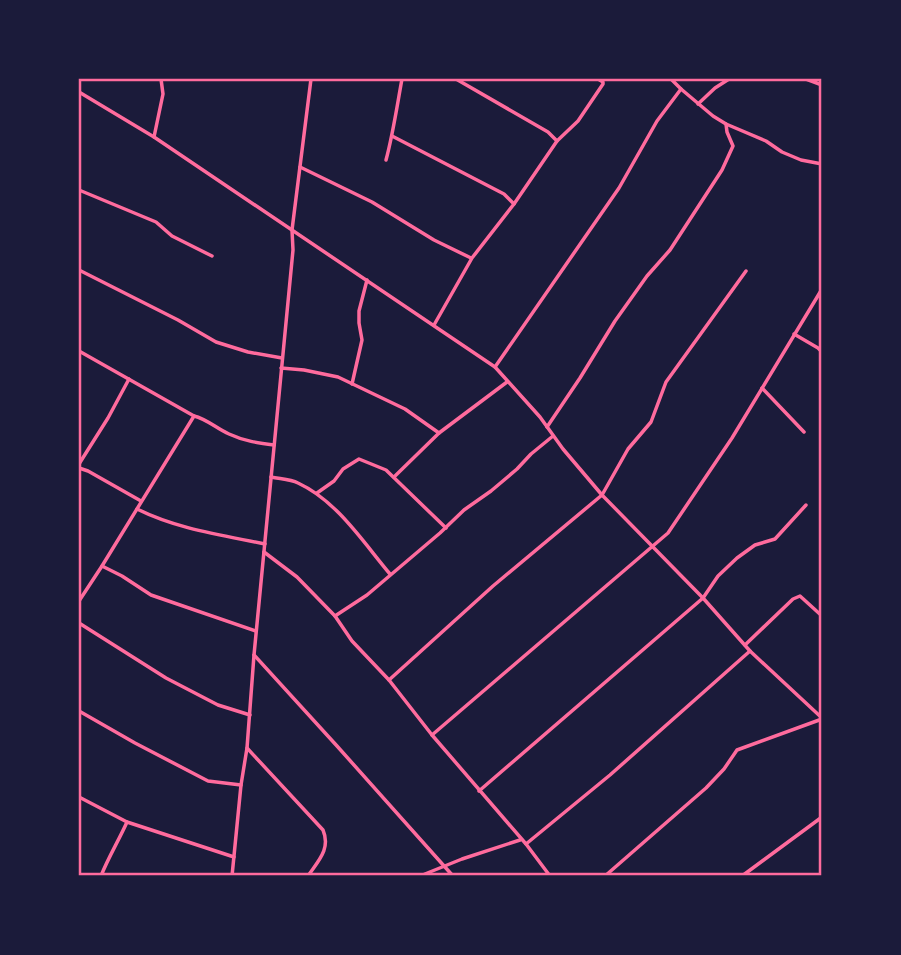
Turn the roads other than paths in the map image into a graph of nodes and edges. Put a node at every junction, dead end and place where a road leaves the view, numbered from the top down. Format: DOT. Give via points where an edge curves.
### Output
graph roads {
  1 [pos="161,79"];
  2 [pos="311,79"];
  3 [pos="402,79"];
  4 [pos="456,79"];
  5 [pos="598,79"];
  6 [pos="671,79"];
  7 [pos="729,79"];
  8 [pos="806,79"];
  9 [pos="822,85"];
  10 [pos="681,89"];
  11 [pos="79,92"];
  12 [pos="698,104"];
  13 [pos="726,124"];
  14 [pos="392,136"];
  15 [pos="154,137"];
  16 [pos="557,141"];
  17 [pos="386,160"];
  18 [pos="822,164"];
  19 [pos="300,167"];
  20 [pos="79,190"];
  21 [pos="514,204"];
  22 [pos="292,230"];
  23 [pos="212,256"];
  24 [pos="472,258"];
  25 [pos="79,270"];
  26 [pos="746,271"];
  27 [pos="367,280"];
  28 [pos="822,289"];
  29 [pos="434,325"];
  30 [pos="793,334"];
  31 [pos="79,351"];
  32 [pos="822,352"];
  33 [pos="282,358"];
  34 [pos="281,368"];
  35 [pos="495,368"];
  36 [pos="129,379"];
  37 [pos="507,382"];
  38 [pos="352,384"];
  39 [pos="762,388"];
  40 [pos="194,416"];
  41 [pos="547,427"];
  42 [pos="804,432"];
  43 [pos="439,433"];
  44 [pos="553,436"];
  45 [pos="274,445"];
  46 [pos="79,466"];
  47 [pos="271,477"];
  48 [pos="394,477"];
  49 [pos="317,494"];
  50 [pos="602,495"];
  51 [pos="141,501"];
  52 [pos="806,505"];
  53 [pos="137,509"];
  54 [pos="446,528"];
  55 [pos="265,544"];
  56 [pos="654,547"];
  57 [pos="264,552"];
  58 [pos="102,566"];
  59 [pos="391,575"];
  60 [pos="703,598"];
  61 [pos="79,601"];
  62 [pos="335,616"];
  63 [pos="822,616"];
  64 [pos="79,622"];
  65 [pos="256,631"];
  66 [pos="745,645"];
  67 [pos="750,651"];
  68 [pos="254,655"];
  69 [pos="389,680"];
  70 [pos="79,711"];
  71 [pos="250,715"];
  72 [pos="822,719"];
  73 [pos="432,735"];
  74 [pos="247,748"];
  75 [pos="241,785"];
  76 [pos="479,791"];
  77 [pos="79,797"];
  78 [pos="822,817"];
  79 [pos="127,822"];
  80 [pos="521,839"];
  81 [pos="526,844"];
  82 [pos="234,857"];
  83 [pos="444,866"];
  84 [pos="102,876"];
  85 [pos="232,876"];
  86 [pos="308,876"];
  87 [pos="420,876"];
  88 [pos="453,876"];
  89 [pos="550,876"];
  90 [pos="605,876"];
  91 [pos="742,876"];
  1 -- 15 [label="street" via="163,94"];
  2 -- 19 [label="street"];
  3 -- 14 [label="street"];
  4 -- 16 [label="street"];
  5 -- 16 [label="street" via="603,84 578,121"];
  6 -- 10 [label="street"];
  7 -- 12 [label="street"];
  8 -- 9 [label="street"];
  10 -- 12 [label="street"];
  10 -- 35 [label="street"];
  11 -- 15 [label="street"];
  12 -- 13 [label="street"];
  13 -- 18 [label="street" via="801,160"];
  13 -- 41 [label="street" via="733,146 722,170"];
  14 -- 17 [label="street"];
  14 -- 21 [label="street"];
  15 -- 22 [label="street"];
  16 -- 21 [label="street"];
  19 -- 22 [label="street"];
  19 -- 24 [label="street"];
  20 -- 23 [label="street" via="156,222 172,236"];
  21 -- 24 [label="street"];
  22 -- 27 [label="street"];
  22 -- 33 [label="street"];
  24 -- 29 [label="street"];
  25 -- 33 [label="street" via="216,342"];
  26 -- 50 [label="street" via="666,382 651,422 628,449"];
  27 -- 29 [label="street"];
  27 -- 38 [label="street" via="359,311 362,341"];
  28 -- 30 [label="street"];
  29 -- 35 [label="street"];
  30 -- 32 [label="street"];
  30 -- 39 [label="street"];
  31 -- 36 [label="street"];
  33 -- 34 [label="street"];
  34 -- 38 [label="street" via="338,377"];
  34 -- 45 [label="street"];
  35 -- 37 [label="street"];
  36 -- 40 [label="street"];
  36 -- 46 [label="street"];
  37 -- 41 [label="street"];
  37 -- 43 [label="street"];
  38 -- 43 [label="street" via="405,409"];
  39 -- 42 [label="street"];
  39 -- 56 [label="street" via="668,534"];
  40 -- 45 [label="street" via="244,440"];
  40 -- 51 [label="street"];
  41 -- 44 [label="street"];
  43 -- 48 [label="street"];
  44 -- 50 [label="street"];
  44 -- 54 [label="street"];
  45 -- 47 [label="street"];
  46 -- 51 [label="street"];
  47 -- 49 [label="street" via="295,481"];
  47 -- 55 [label="street"];
  48 -- 49 [label="street" via="359,458"];
  48 -- 54 [label="street"];
  49 -- 59 [label="street" via="340,513"];
  50 -- 56 [label="street"];
  50 -- 69 [label="street"];
  51 -- 53 [label="street"];
  52 -- 60 [label="street" via="775,538 737,558"];
  53 -- 55 [label="street" via="183,528"];
  53 -- 58 [label="street"];
  54 -- 59 [label="street"];
  55 -- 57 [label="street"];
  56 -- 60 [label="street"];
  56 -- 73 [label="street"];
  57 -- 62 [label="street" via="297,577"];
  57 -- 65 [label="street"];
  58 -- 61 [label="street"];
  58 -- 65 [label="street" via="151,595"];
  59 -- 62 [label="street"];
  60 -- 66 [label="street"];
  60 -- 76 [label="street"];
  62 -- 69 [label="street" via="352,642"];
  63 -- 66 [label="street" via="800,596"];
  64 -- 71 [label="street" via="166,677 218,705"];
  65 -- 68 [label="street"];
  66 -- 67 [label="street"];
  67 -- 72 [label="street"];
  67 -- 81 [label="street"];
  68 -- 71 [label="street"];
  68 -- 83 [label="street"];
  69 -- 73 [label="street"];
  70 -- 75 [label="street" via="208,781"];
  71 -- 74 [label="street"];
  72 -- 90 [label="street" via="737,750 706,788"];
  73 -- 76 [label="street"];
  74 -- 75 [label="street"];
  74 -- 86 [label="street" via="323,830 325,852"];
  75 -- 82 [label="street"];
  76 -- 80 [label="street"];
  77 -- 79 [label="street"];
  78 -- 91 [label="street"];
  79 -- 82 [label="street"];
  79 -- 84 [label="street"];
  80 -- 81 [label="street"];
  80 -- 83 [label="street"];
  81 -- 89 [label="street"];
  82 -- 85 [label="street"];
  83 -- 87 [label="street"];
  83 -- 88 [label="street"];
}
